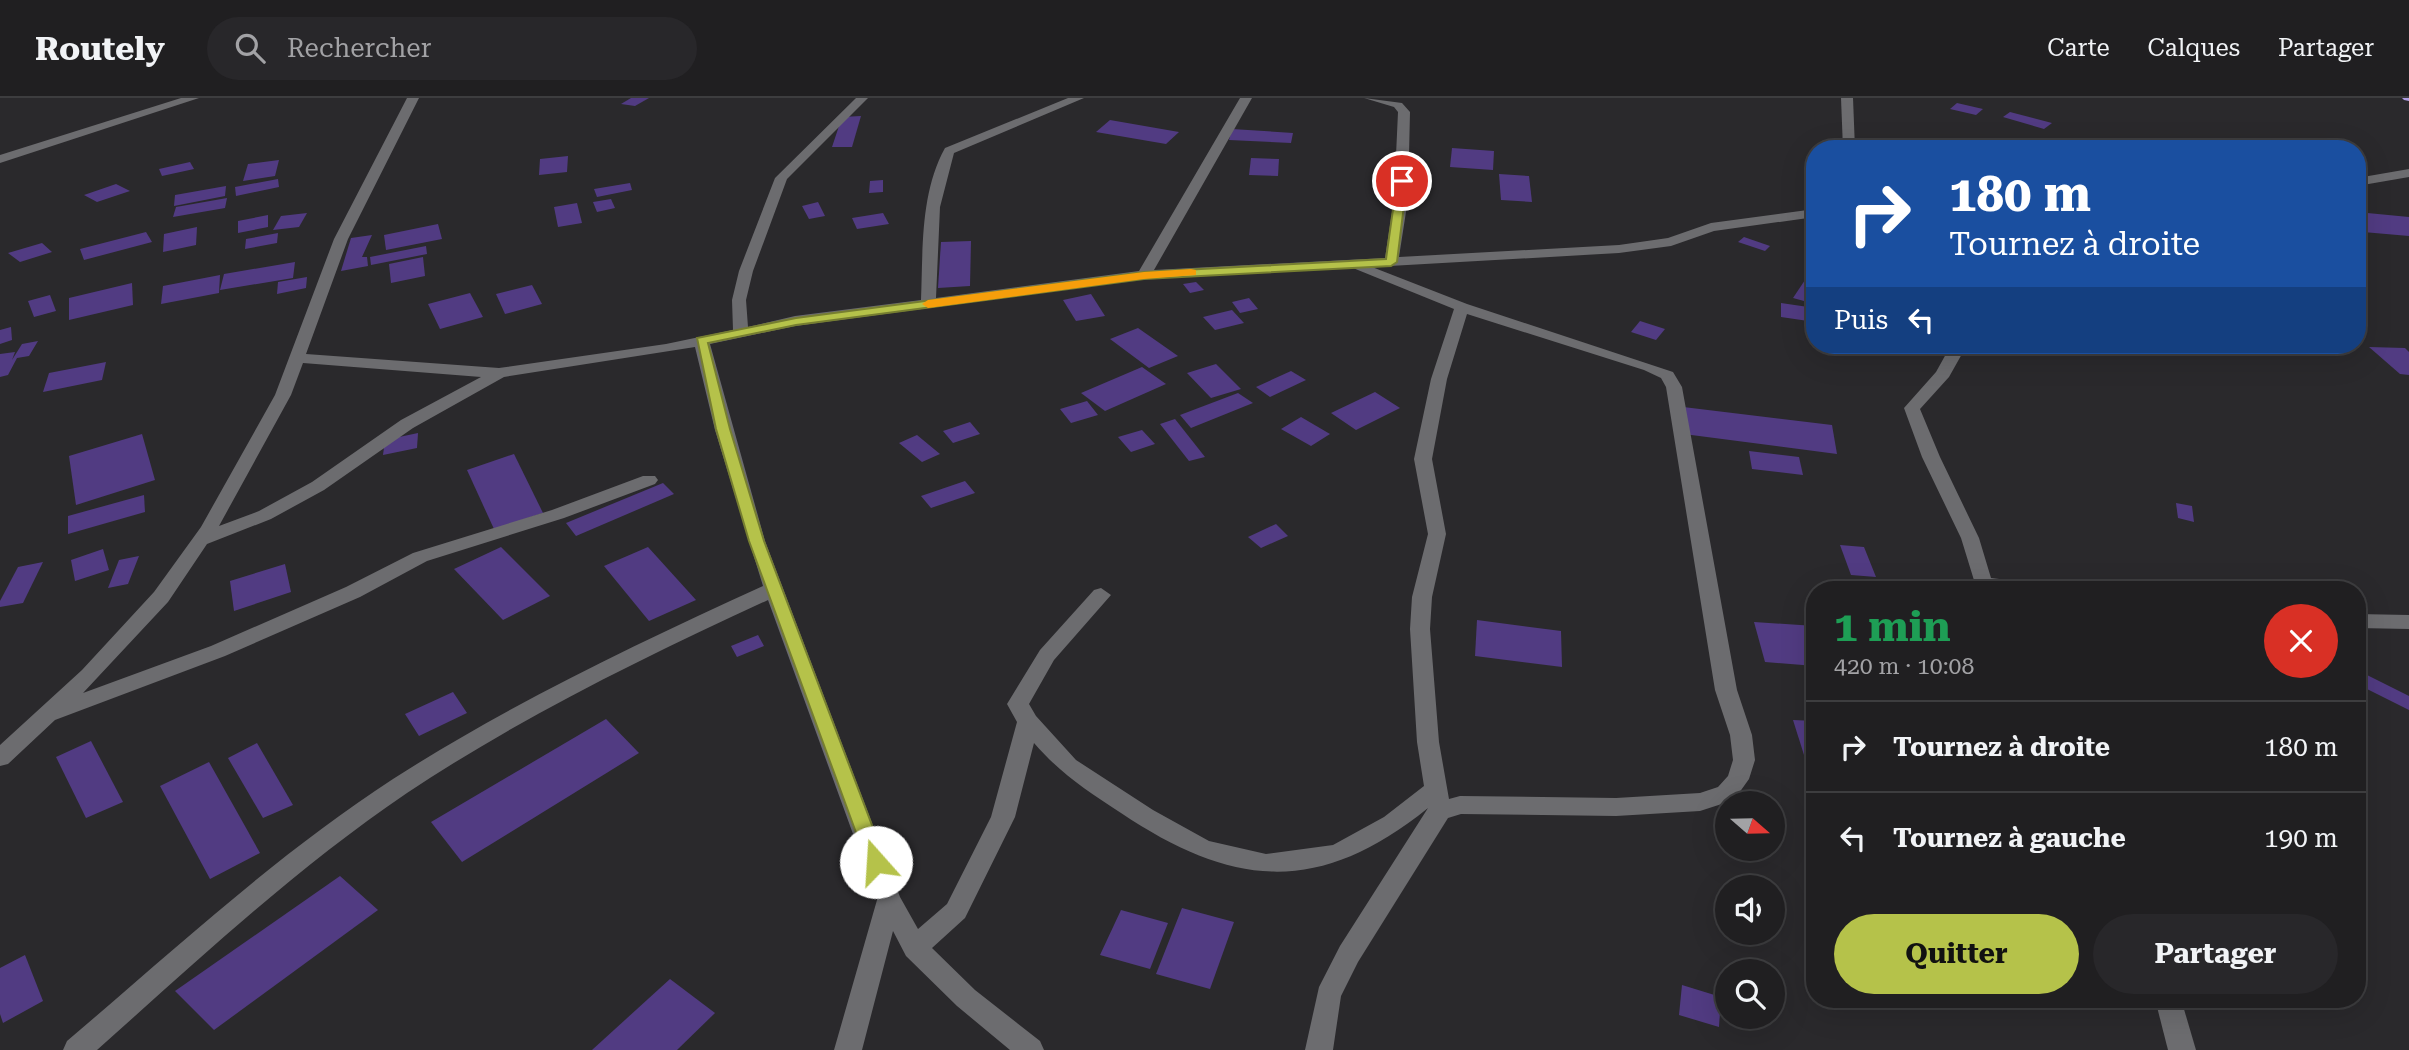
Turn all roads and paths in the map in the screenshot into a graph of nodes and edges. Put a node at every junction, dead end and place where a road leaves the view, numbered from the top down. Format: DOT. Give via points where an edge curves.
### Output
graph roads {
  1 [pos="193,98"];
  2 [pos="413,98"];
  3 [pos="862,98"];
  4 [pos="1078,98"];
  5 [pos="1246,98"];
  6 [pos="1370,98"];
  7 [pos="1847,98"];
  8 [pos="1849,140"];
  9 [pos="0,159"];
  10 [pos="2409,173"];
  11 [pos="2366,180"];
  12 [pos="1806,214"];
  13 [pos="1391,262"];
  14 [pos="1352,264"];
  15 [pos="1144,275"];
  16 [pos="928,304"];
  17 [pos="1462,307"];
  18 [pos="741,332"];
  19 [pos="701,341"];
  20 [pos="1954,354"];
  21 [pos="298,358"];
  22 [pos="499,373"];
  23 [pos="649,480"];
  24 [pos="201,540"];
  25 [pos="1983,581"];
  26 [pos="775,589"];
  27 [pos="1101,595"];
  28 [pos="2366,621"];
  29 [pos="2409,622"];
  30 [pos="47,714"];
  31 [pos="1028,722"];
  32 [pos="0,758"];
  33 [pos="1438,800"];
  34 [pos="889,900"];
  35 [pos="915,948"];
  36 [pos="2170,1008"];
  37 [pos="77,1050"];
  38 [pos="848,1050"];
  39 [pos="1030,1050"];
  40 [pos="1319,1050"];
  41 [pos="2182,1050"];
  1 -- 9 [label="street"];
  2 -- 21 [label="street" via="341,239"];
  3 -- 18 [label="street" via="780,178 746,271 739,300"];
  4 -- 16 [label="street" via="949,151 934,194"];
  5 -- 15 [label="street"];
  6 -- 13 [label="street" via="1398,104 1404,112 1401,199"];
  7 -- 8 [label="street"];
  10 -- 11 [label="street"];
  12 -- 13 [label="street" via="1722,225 1671,242 1619,249"];
  13 -- 14 [label="street"];
  14 -- 15 [label="street"];
  14 -- 17 [label="street"];
  15 -- 16 [label="street"];
  16 -- 18 [label="street"];
  17 -- 33 [label="street" via="1439,379 1423,459 1437,534 1422,597 1420,629 1428,742"];
  17 -- 33 [label="street" via="1650,367 1667,376 1674,387 1726,690 1744,760 1727,794 1700,802 1616,807 1460,805"];
  18 -- 19 [label="street"];
  19 -- 22 [label="street"];
  19 -- 26 [label="street" via="730,454"];
  20 -- 25 [label="street" via="1943,374 1912,408 1921,439 1975,551"];
  21 -- 22 [label="street"];
  21 -- 24 [label="street" via="283,395"];
  22 -- 24 [label="street" via="407,424 318,486 265,515"];
  23 -- 30 [label="street" via="420,557 218,652"];
  24 -- 30 [label="street" via="161,597"];
  26 -- 34 [label="street"];
  26 -- 37 [label="street" via="592,677 400,786 320,844"];
  27 -- 31 [label="street" via="1047,655 1018,704"];
  28 -- 29 [label="street"];
  30 -- 32 [label="street"];
  31 -- 33 [label="street" via="1068,766 1145,817 1203,849 1266,864 1337,854"];
  31 -- 35 [label="street" via="1003,817 956,911"];
  33 -- 40 [label="street" via="1328,995"];
  34 -- 35 [label="street"];
  34 -- 38 [label="street"];
  35 -- 39 [label="street" via="966,998"];
  36 -- 41 [label="street"];
}
